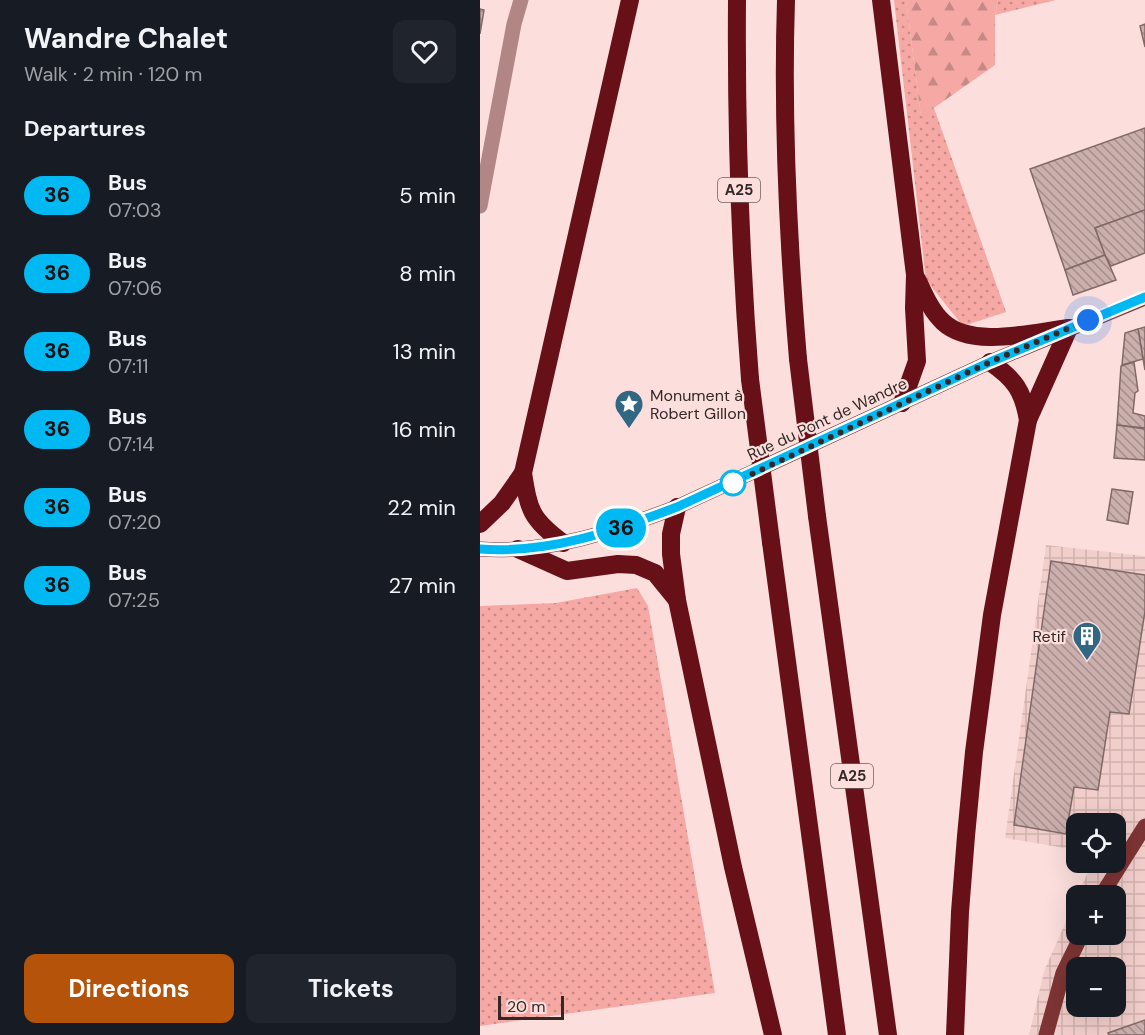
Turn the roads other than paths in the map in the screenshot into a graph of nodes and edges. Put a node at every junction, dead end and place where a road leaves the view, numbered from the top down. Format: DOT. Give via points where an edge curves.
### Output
graph roads {
  1 [pos="521,0"];
  2 [pos="630,0"];
  3 [pos="737,0"];
  4 [pos="786,0"];
  5 [pos="881,0"];
  6 [pos="480,206"];
  7 [pos="915,275"];
  8 [pos="1145,298"];
  9 [pos="1069,328"];
  10 [pos="990,362"];
  11 [pos="902,403"];
  12 [pos="1028,420"];
  13 [pos="523,473"];
  14 [pos="677,507"];
  15 [pos="480,524"];
  16 [pos="563,543"];
  17 [pos="480,549"];
  18 [pos="518,549"];
  19 [pos="677,600"];
  20 [pos="1145,826"];
  21 [pos="1108,885"];
  22 [pos="1077,945"];
  23 [pos="772,1035"];
  24 [pos="837,1035"];
  25 [pos="888,1035"];
  26 [pos="955,1035"];
  27 [pos="1046,1035"];
  1 -- 6 [label="street"];
  2 -- 13 [label="highway"];
  3 -- 24 [label="highway, A25, bridge" via="739,214 750,379"];
  4 -- 25 [label="highway, A25, bridge" via="786,147 798,359"];
  5 -- 7 [label="highway"];
  7 -- 9 [label="highway" via="933,311 942,322 961,333 987,338"];
  7 -- 11 [label="highway" via="917,361"];
  8 -- 9 [label="main road, Rue du Pont de Wandre"];
  9 -- 10 [label="main road, Rue du Pont de Wandre"];
  9 -- 12 [label="highway"];
  10 -- 11 [label="main road, Rue du Pont de Wandre"];
  10 -- 12 [label="highway" via="1017,386"];
  11 -- 14 [label="main road, Rue du Pont de Wandre"];
  12 -- 26 [label="highway" via="992,615 974,752 960,912"];
  13 -- 15 [label="highway" via="502,503"];
  13 -- 16 [label="highway" via="533,514 541,527"];
  14 -- 16 [label="main road, Rue du Pont de Wandre" via="628,526"];
  14 -- 19 [label="highway" via="671,534"];
  16 -- 18 [label="main road, Rue du Pont de Wandre"];
  17 -- 18 [label="main road, Rue du Pont de Wandre"];
  18 -- 19 [label="highway" via="567,570 636,565 655,573"];
  19 -- 23 [label="highway"];
  20 -- 21 [label="main road"];
  22 -- 27 [label="main road" via="1063,973"];
}
